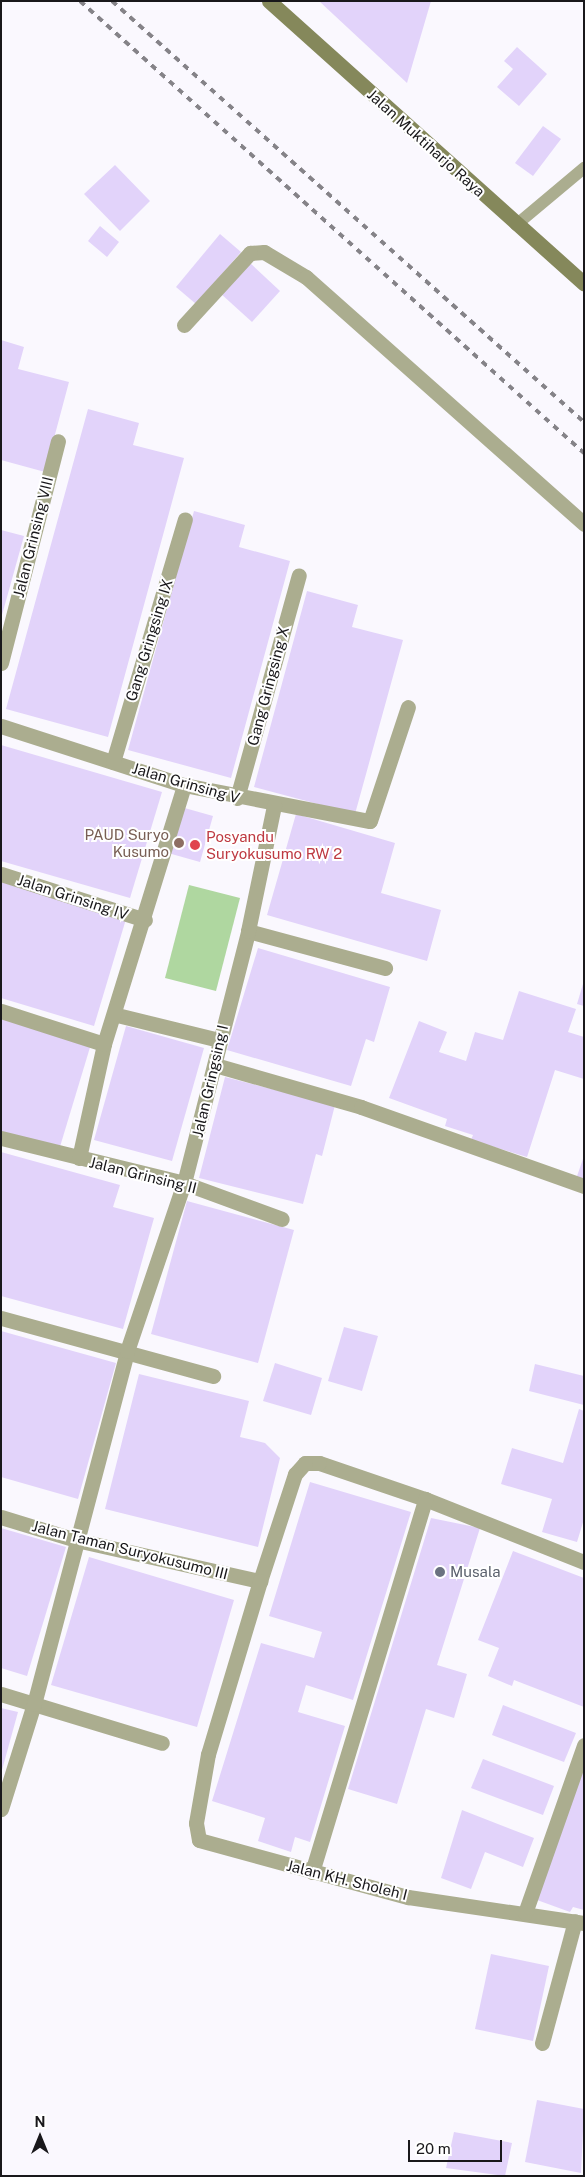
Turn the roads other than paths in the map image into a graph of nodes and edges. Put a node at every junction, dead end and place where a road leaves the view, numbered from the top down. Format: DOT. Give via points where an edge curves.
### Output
graph roads {
  1 [pos="269,1"];
  2 [pos="584,168"];
  3 [pos="516,225"];
  4 [pos="584,284"];
  5 [pos="184,325"];
  6 [pos="58,441"];
  7 [pos="185,519"];
  8 [pos="584,524"];
  9 [pos="298,575"];
  10 [pos="1,663"];
  11 [pos="408,707"];
  12 [pos="1,726"];
  13 [pos="113,762"];
  14 [pos="184,785"];
  15 [pos="237,798"];
  16 [pos="274,806"];
  17 [pos="1,874"];
  18 [pos="144,920"];
  19 [pos="248,931"];
  20 [pos="385,968"];
  21 [pos="1,1011"];
  22 [pos="117,1014"];
  23 [pos="219,1040"];
  24 [pos="104,1044"];
  25 [pos="215,1065"];
  26 [pos="1,1138"];
  27 [pos="79,1158"];
  28 [pos="184,1183"];
  29 [pos="584,1186"];
  30 [pos="282,1219"];
  31 [pos="1,1318"];
  32 [pos="127,1351"];
  33 [pos="213,1376"];
  34 [pos="425,1499"];
  35 [pos="1,1517"];
  36 [pos="76,1540"];
  37 [pos="584,1562"];
  38 [pos="260,1581"];
  39 [pos="1,1694"];
  40 [pos="34,1704"];
  41 [pos="162,1743"];
  42 [pos="584,1745"];
  43 [pos="1,1809"];
  44 [pos="312,1872"];
  45 [pos="525,1913"];
  46 [pos="579,1922"];
  47 [pos="542,2043"];
  1 -- 3 [label="street, Jalan Muktiharjo Raya"];
  2 -- 3 [label="lane"];
  3 -- 4 [label="street, Jalan Muktiharjo Raya"];
  5 -- 8 [label="street" via="250,253 264,252 306,277"];
  6 -- 10 [label="street, Jalan Grinsing VIII"];
  7 -- 13 [label="street, Gang Gringsing IX"];
  9 -- 15 [label="street, Gang Gringsing X"];
  11 -- 16 [label="street, Jalan Grinsing V" via="374,818 366,821"];
  12 -- 13 [label="street, Jalan Grinsing V"];
  13 -- 14 [label="street, Jalan Grinsing V"];
  14 -- 15 [label="street, Jalan Grinsing V"];
  14 -- 18 [label="street"];
  15 -- 16 [label="street, Jalan Grinsing V"];
  16 -- 19 [label="street, Jalan Gringsing I"];
  17 -- 18 [label="street, Jalan Grinsing IV"];
  18 -- 22 [label="street"];
  19 -- 20 [label="street"];
  19 -- 23 [label="street, Jalan Gringsing I"];
  21 -- 24 [label="street"];
  22 -- 23 [label="street"];
  22 -- 24 [label="street"];
  23 -- 25 [label="street, Jalan Gringsing I"];
  24 -- 27 [label="street"];
  25 -- 28 [label="street, Jalan Gringsing I"];
  25 -- 29 [label="street" via="361,1107"];
  26 -- 27 [label="street, Jalan Grinsing II"];
  27 -- 28 [label="street, Jalan Grinsing II"];
  28 -- 30 [label="street, Jalan Grinsing II"];
  28 -- 32 [label="street, Jalan Gringsing I"];
  31 -- 32 [label="street"];
  32 -- 33 [label="street"];
  32 -- 36 [label="street, Jalan Gringsing I"];
  34 -- 37 [label="street"];
  34 -- 38 [label="street" via="319,1463 305,1463 295,1474"];
  34 -- 44 [label="street"];
  35 -- 36 [label="street, Jalan Taman Suryokusumo III"];
  36 -- 38 [label="street, Jalan Taman Suryokusumo III"];
  36 -- 40 [label="street, Jalan Gringsing I"];
  38 -- 44 [label="street, Jalan KH. Sholeh I" via="208,1754 196,1823 199,1840"];
  39 -- 40 [label="street"];
  40 -- 41 [label="street"];
  40 -- 43 [label="street, Jalan Gringsing I"];
  42 -- 45 [label="street"];
  44 -- 45 [label="street, Jalan KH. Sholeh I" via="408,1897"];
  45 -- 46 [label="street, Jalan KH. Sholeh I"];
  46 -- 47 [label="street"];
}
